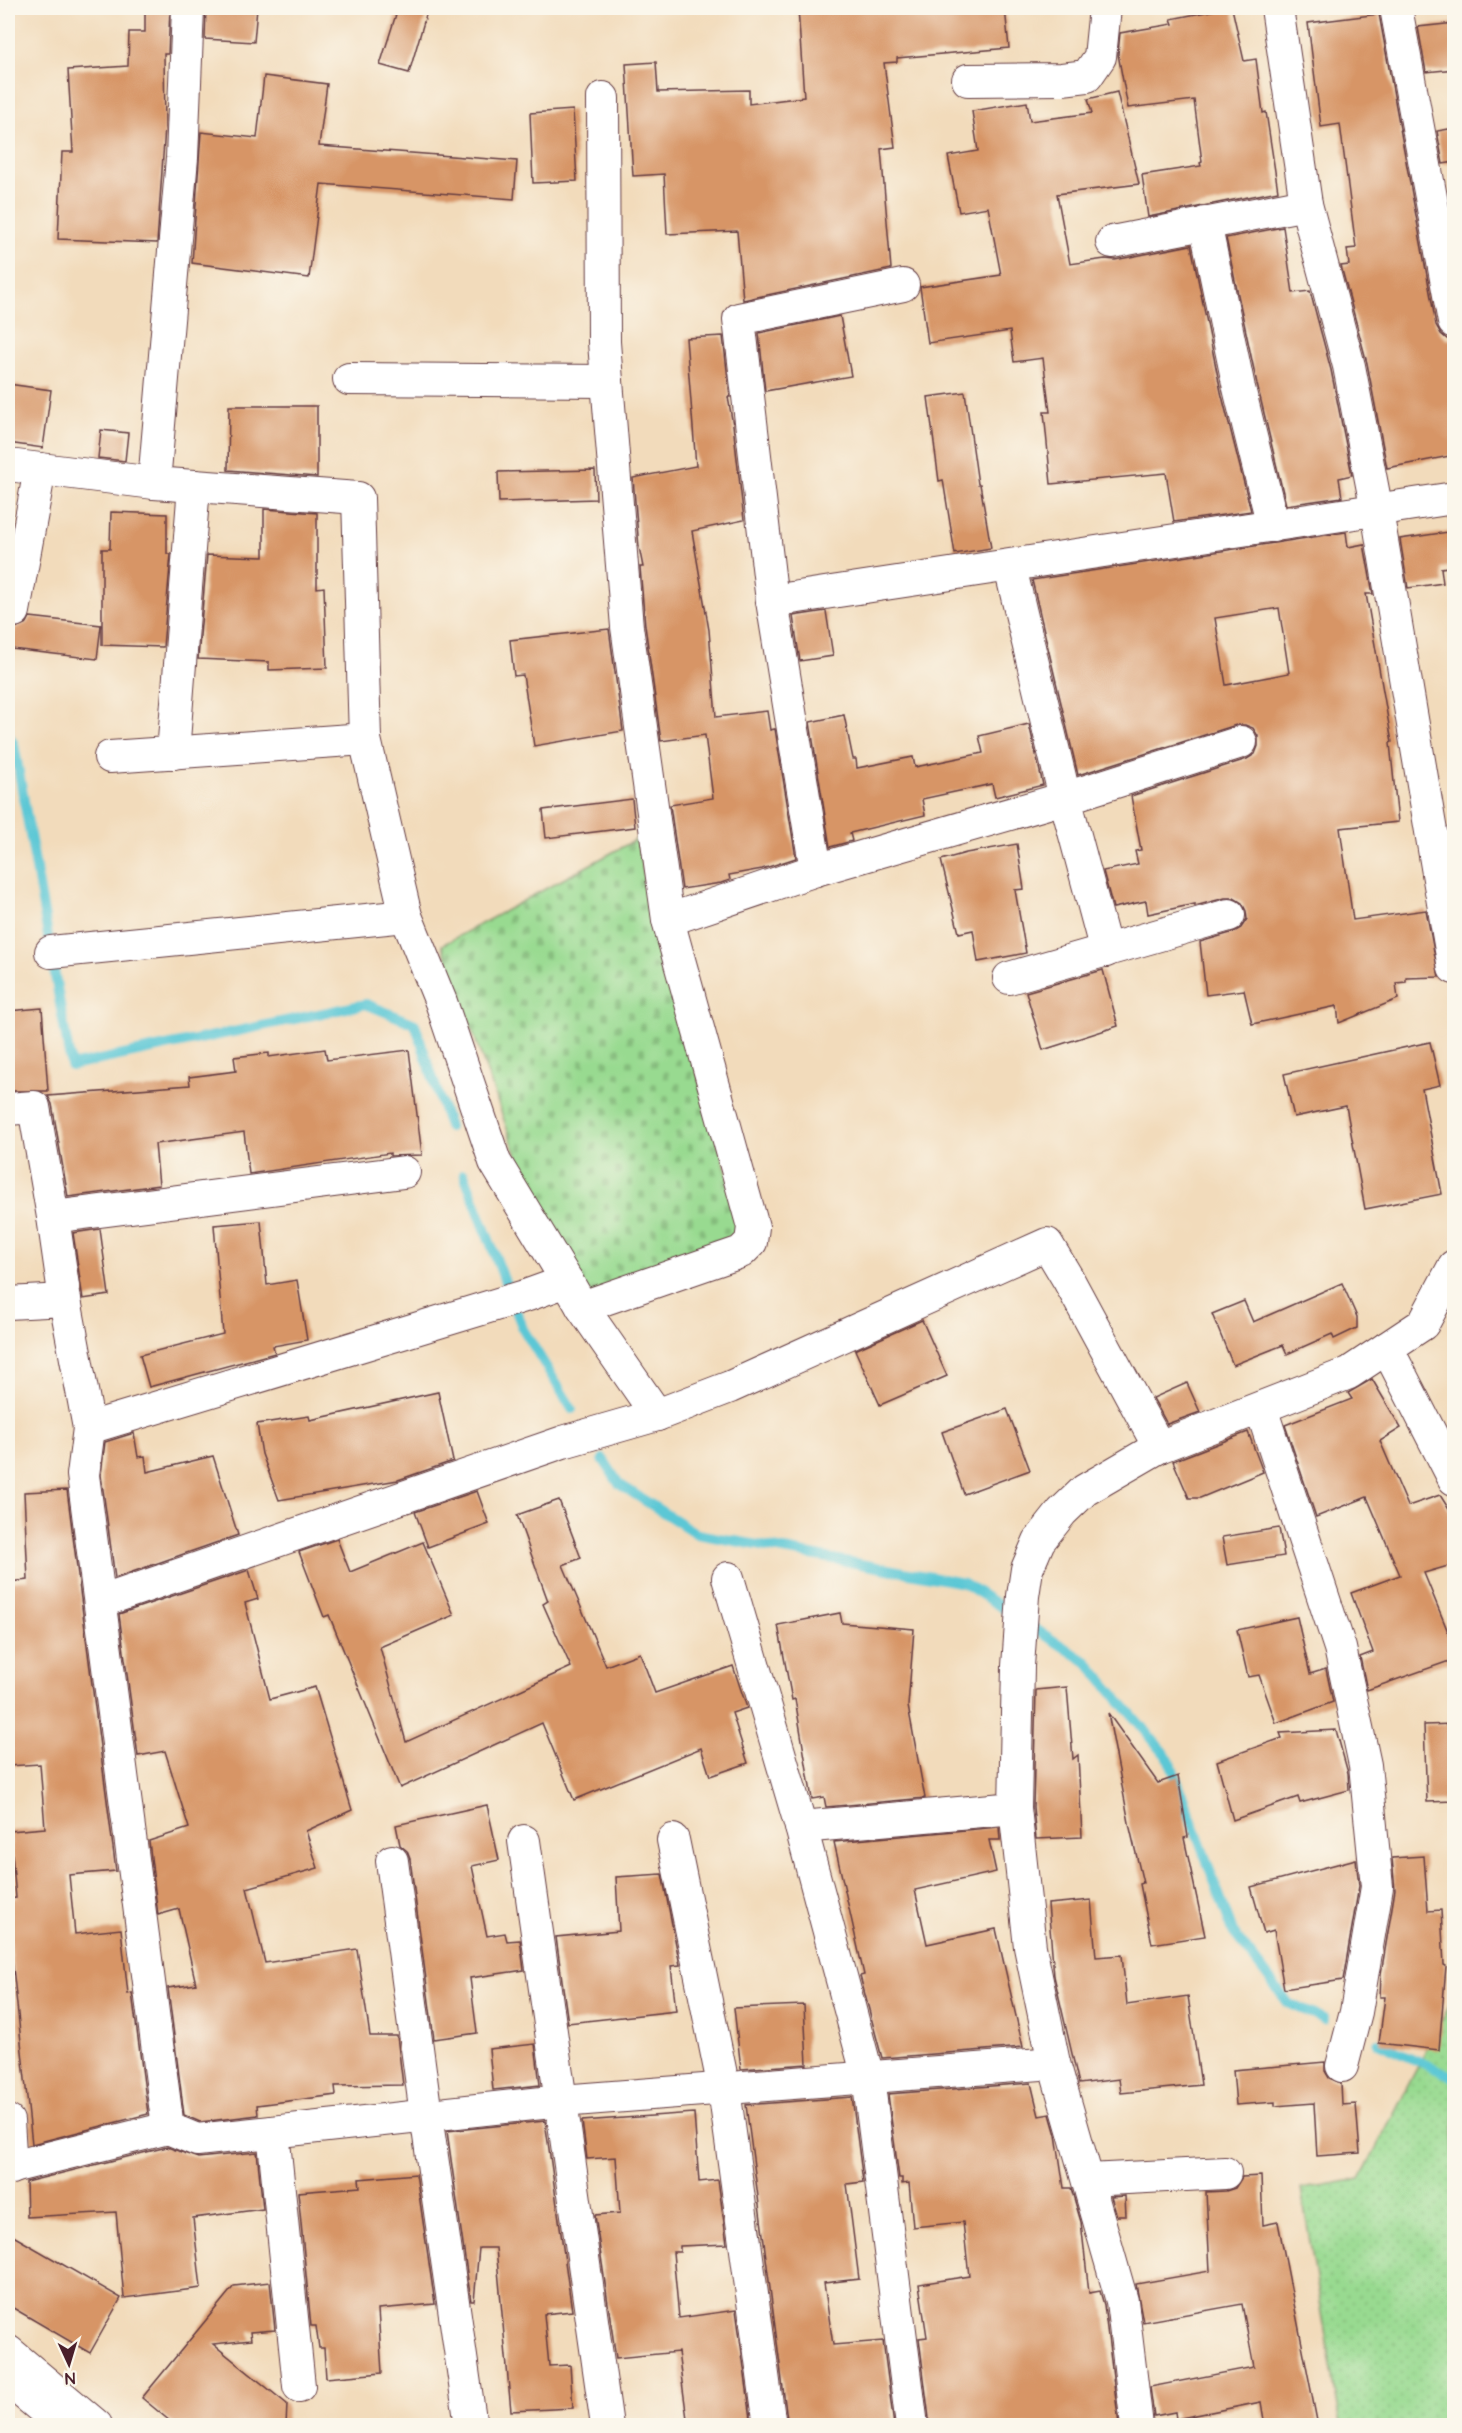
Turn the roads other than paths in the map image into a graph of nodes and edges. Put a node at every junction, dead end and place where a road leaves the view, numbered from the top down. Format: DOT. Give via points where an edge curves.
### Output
graph roads {
  1 [pos="188,8"];
  2 [pos="1105,8"];
  3 [pos="1277,8"];
  4 [pos="1396,8"];
  5 [pos="968,80"];
  6 [pos="603,98"];
  7 [pos="1306,204"];
  8 [pos="1204,223"];
  9 [pos="1112,243"];
  10 [pos="903,285"];
  11 [pos="1455,322"];
  12 [pos="349,379"];
  13 [pos="607,381"];
  14 [pos="8,465"];
  15 [pos="40,469"];
  16 [pos="154,483"];
  17 [pos="194,486"];
  18 [pos="1455,498"];
  19 [pos="1377,511"];
  20 [pos="1273,526"];
  21 [pos="1010,567"];
  22 [pos="772,601"];
  23 [pos="14,611"];
  24 [pos="365,739"];
  25 [pos="1241,742"];
  26 [pos="173,753"];
  27 [pos="110,757"];
  28 [pos="1065,798"];
  29 [pos="816,870"];
  30 [pos="1229,915"];
  31 [pos="406,916"];
  32 [pos="668,920"];
  33 [pos="1106,951"];
  34 [pos="51,952"];
  35 [pos="1455,968"];
  36 [pos="1009,978"];
  37 [pos="8,1109"];
  38 [pos="404,1172"];
  39 [pos="53,1217"];
  40 [pos="1455,1266"];
  41 [pos="574,1294"];
  42 [pos="65,1300"];
  43 [pos="8,1303"];
  44 [pos="1387,1348"];
  45 [pos="1261,1408"];
  46 [pos="657,1415"];
  47 [pos="89,1428"];
  48 [pos="1159,1448"];
  49 [pos="1455,1479"];
  50 [pos="728,1578"];
  51 [pos="100,1602"];
  52 [pos="1015,1808"];
  53 [pos="801,1827"];
  54 [pos="673,1840"];
  55 [pos="524,1842"];
  56 [pos="392,1861"];
  57 [pos="1054,2063"];
  58 [pos="1342,2066"];
  59 [pos="868,2077"];
  60 [pos="724,2089"];
  61 [pos="561,2101"];
  62 [pos="426,2115"];
  63 [pos="8,2121"];
  64 [pos="168,2128"];
  65 [pos="273,2132"];
  66 [pos="9,2168"];
  67 [pos="1226,2172"];
  68 [pos="1088,2180"];
  69 [pos="8,2352"];
  70 [pos="8,2379"];
  71 [pos="299,2386"];
  72 [pos="64,2426"];
  73 [pos="96,2426"];
  74 [pos="471,2426"];
  75 [pos="606,2426"];
  76 [pos="770,2426"];
  77 [pos="912,2426"];
  78 [pos="1137,2426"];
  1 -- 16 [label="street" via="182,158"];
  2 -- 5 [label="street" via="1100,57 1088,75"];
  3 -- 7 [label="street"];
  4 -- 11 [label="street"];
  6 -- 13 [label="street"];
  7 -- 8 [label="street"];
  7 -- 19 [label="street" via="1350,366"];
  8 -- 9 [label="street"];
  8 -- 20 [label="street"];
  10 -- 22 [label="street" via="739,319"];
  12 -- 13 [label="street"];
  13 -- 32 [label="street" via="627,627"];
  14 -- 15 [label="street"];
  15 -- 16 [label="street"];
  15 -- 23 [label="street"];
  16 -- 17 [label="street"];
  17 -- 24 [label="street" via="358,498"];
  17 -- 26 [label="street"];
  18 -- 19 [label="street"];
  19 -- 20 [label="street"];
  19 -- 35 [label="street"];
  20 -- 21 [label="street"];
  21 -- 22 [label="street"];
  21 -- 28 [label="street"];
  22 -- 29 [label="street"];
  24 -- 26 [label="street"];
  24 -- 31 [label="street"];
  25 -- 28 [label="street"];
  26 -- 27 [label="street"];
  28 -- 29 [label="street"];
  28 -- 33 [label="street"];
  29 -- 32 [label="street"];
  30 -- 33 [label="street"];
  31 -- 34 [label="street"];
  31 -- 41 [label="street" via="441,1002 495,1162"];
  32 -- 41 [label="street" via="753,1227 751,1242 741,1252"];
  33 -- 36 [label="street"];
  37 -- 39 [label="street" via="33,1107"];
  38 -- 39 [label="street"];
  39 -- 42 [label="street"];
  40 -- 44 [label="street" via="1423,1324"];
  41 -- 46 [label="street"];
  41 -- 47 [label="street" via="528,1295"];
  42 -- 43 [label="street"];
  42 -- 47 [label="street"];
  44 -- 45 [label="street" via="1349,1373"];
  44 -- 49 [label="street"];
  45 -- 48 [label="street"];
  45 -- 58 [label="street" via="1340,1648 1365,1764 1377,1887 1356,2012"];
  46 -- 48 [label="street" via="729,1387 1047,1244"];
  46 -- 51 [label="street" via="563,1442"];
  47 -- 51 [label="street" via="83,1475"];
  48 -- 52 [label="street" via="1085,1490 1039,1541 1031,1559 1020,1638"];
  50 -- 53 [label="street"];
  51 -- 64 [label="street"];
  52 -- 53 [label="street"];
  52 -- 57 [label="street" via="1030,1947"];
  53 -- 59 [label="street"];
  54 -- 60 [label="street"];
  55 -- 61 [label="street"];
  56 -- 62 [label="street"];
  57 -- 59 [label="street"];
  57 -- 68 [label="street"];
  59 -- 60 [label="street"];
  59 -- 77 [label="street"];
  60 -- 61 [label="street"];
  60 -- 76 [label="street"];
  61 -- 62 [label="street"];
  61 -- 75 [label="street"];
  62 -- 65 [label="street"];
  62 -- 74 [label="street"];
  63 -- 66 [label="street"];
  64 -- 65 [label="street" via="197,2140"];
  64 -- 66 [label="street"];
  65 -- 71 [label="street"];
  67 -- 68 [label="street"];
  68 -- 78 [label="street" via="1122,2301"];
  69 -- 73 [label="main road"];
  70 -- 72 [label="main road"];
}
